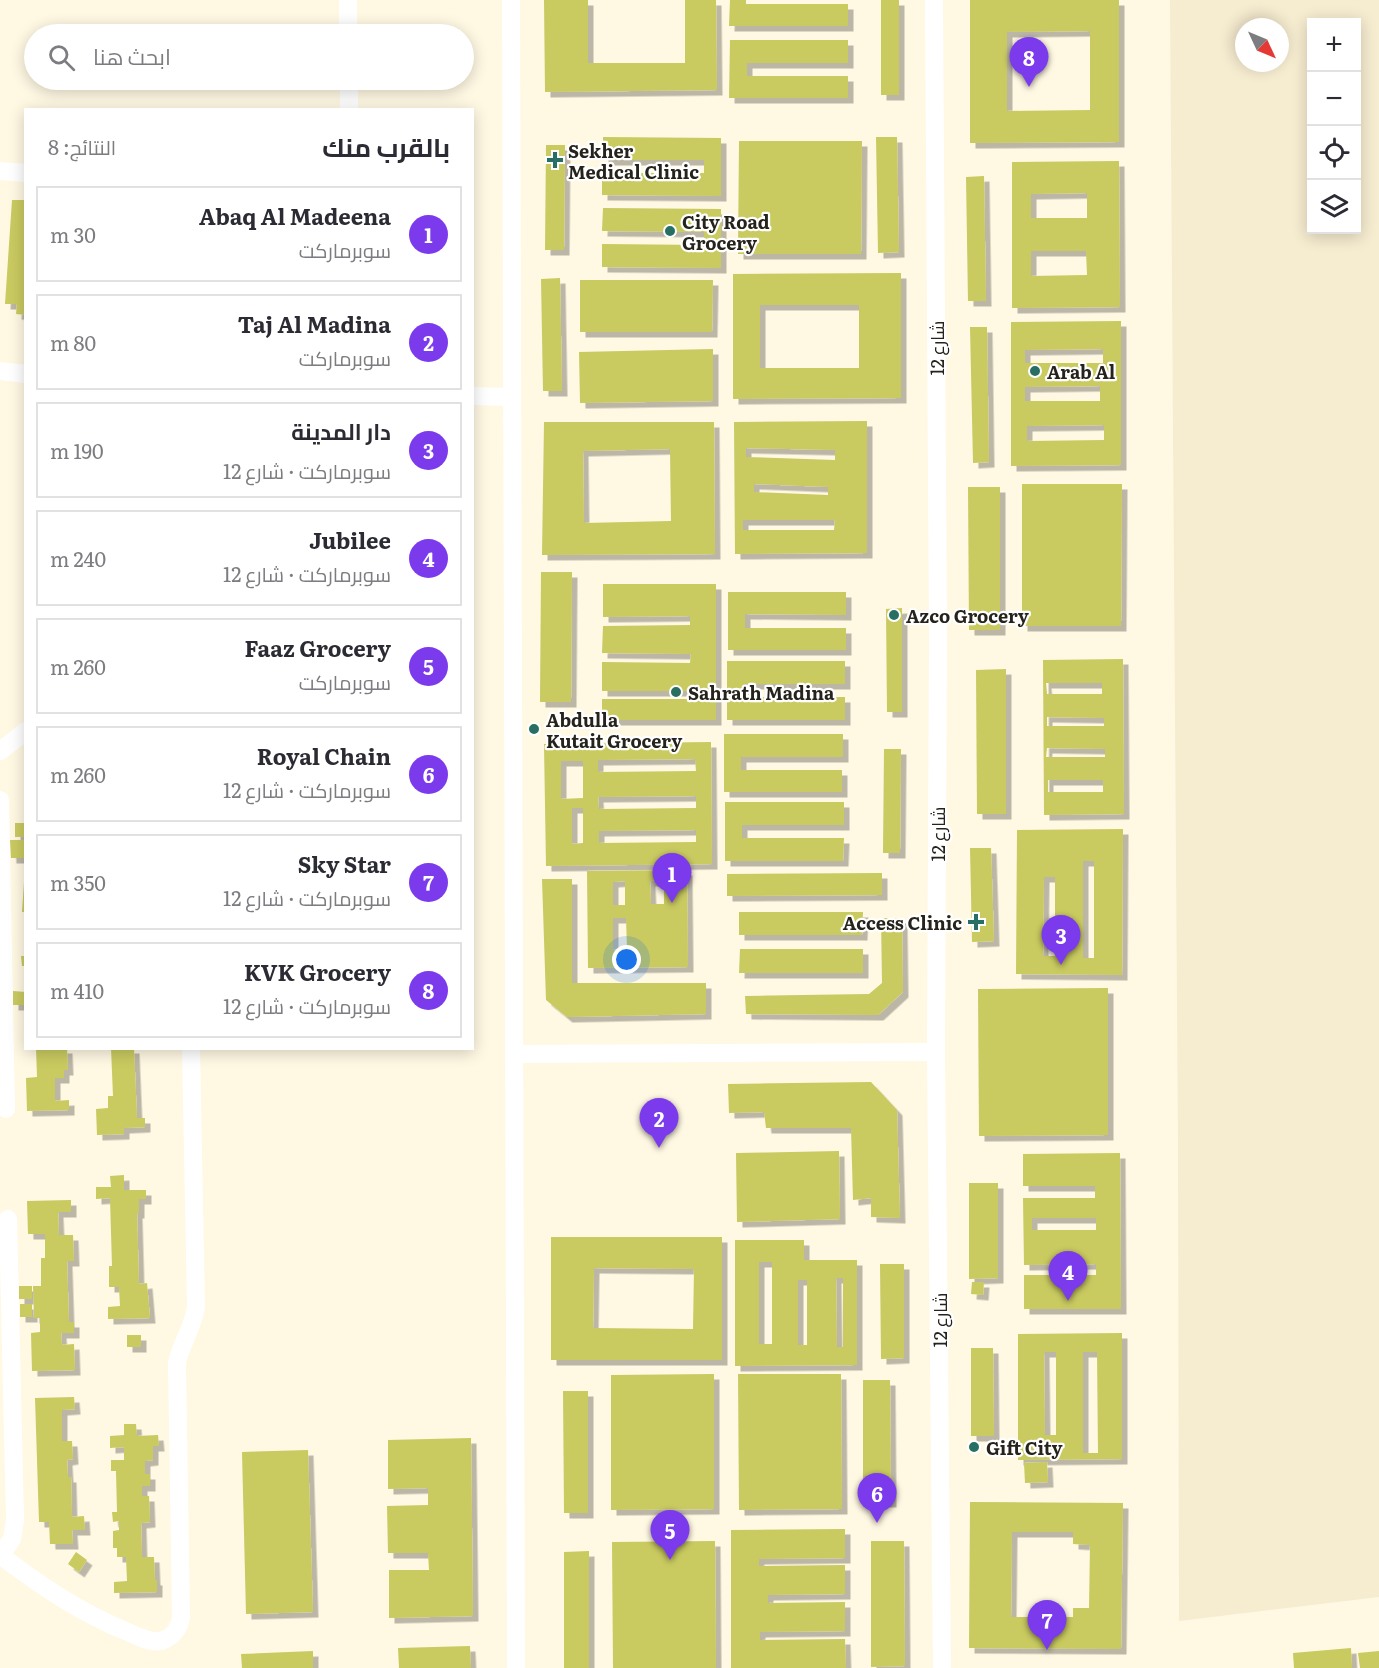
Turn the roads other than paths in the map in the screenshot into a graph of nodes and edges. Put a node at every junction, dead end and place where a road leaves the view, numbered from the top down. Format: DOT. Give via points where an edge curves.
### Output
graph roads {
  1 [pos="348,0"];
  2 [pos="511,0"];
  3 [pos="934,0"];
  4 [pos="348,24"];
  5 [pos="349,90"];
  6 [pos="349,108"];
  7 [pos="0,171"];
  8 [pos="24,173"];
  9 [pos="0,371"];
  10 [pos="24,374"];
  11 [pos="474,396"];
  12 [pos="512,397"];
  13 [pos="24,733"];
  14 [pos="0,751"];
  15 [pos="0,800"];
  16 [pos="191,1050"];
  17 [pos="936,1052"];
  18 [pos="514,1054"];
  19 [pos="6,1109"];
  20 [pos="8,1220"];
  21 [pos="0,1555"];
  22 [pos="516,1668"];
  23 [pos="942,1668"];
  1 -- 4 [label="street"];
  2 -- 12 [label="street"];
  3 -- 17 [label="street, شارع 12"];
  5 -- 6 [label="street"];
  7 -- 8 [label="street"];
  9 -- 10 [label="street"];
  11 -- 12 [label="street"];
  12 -- 18 [label="street"];
  13 -- 14 [label="street"];
  15 -- 19 [label="street"];
  16 -- 21 [label="street" via="196,1307 177,1363 179,1626 161,1641 107,1624"];
  17 -- 18 [label="street"];
  17 -- 23 [label="street, شارع 12"];
  18 -- 22 [label="street"];
  20 -- 21 [label="street" via="15,1520 12,1539"];
}
